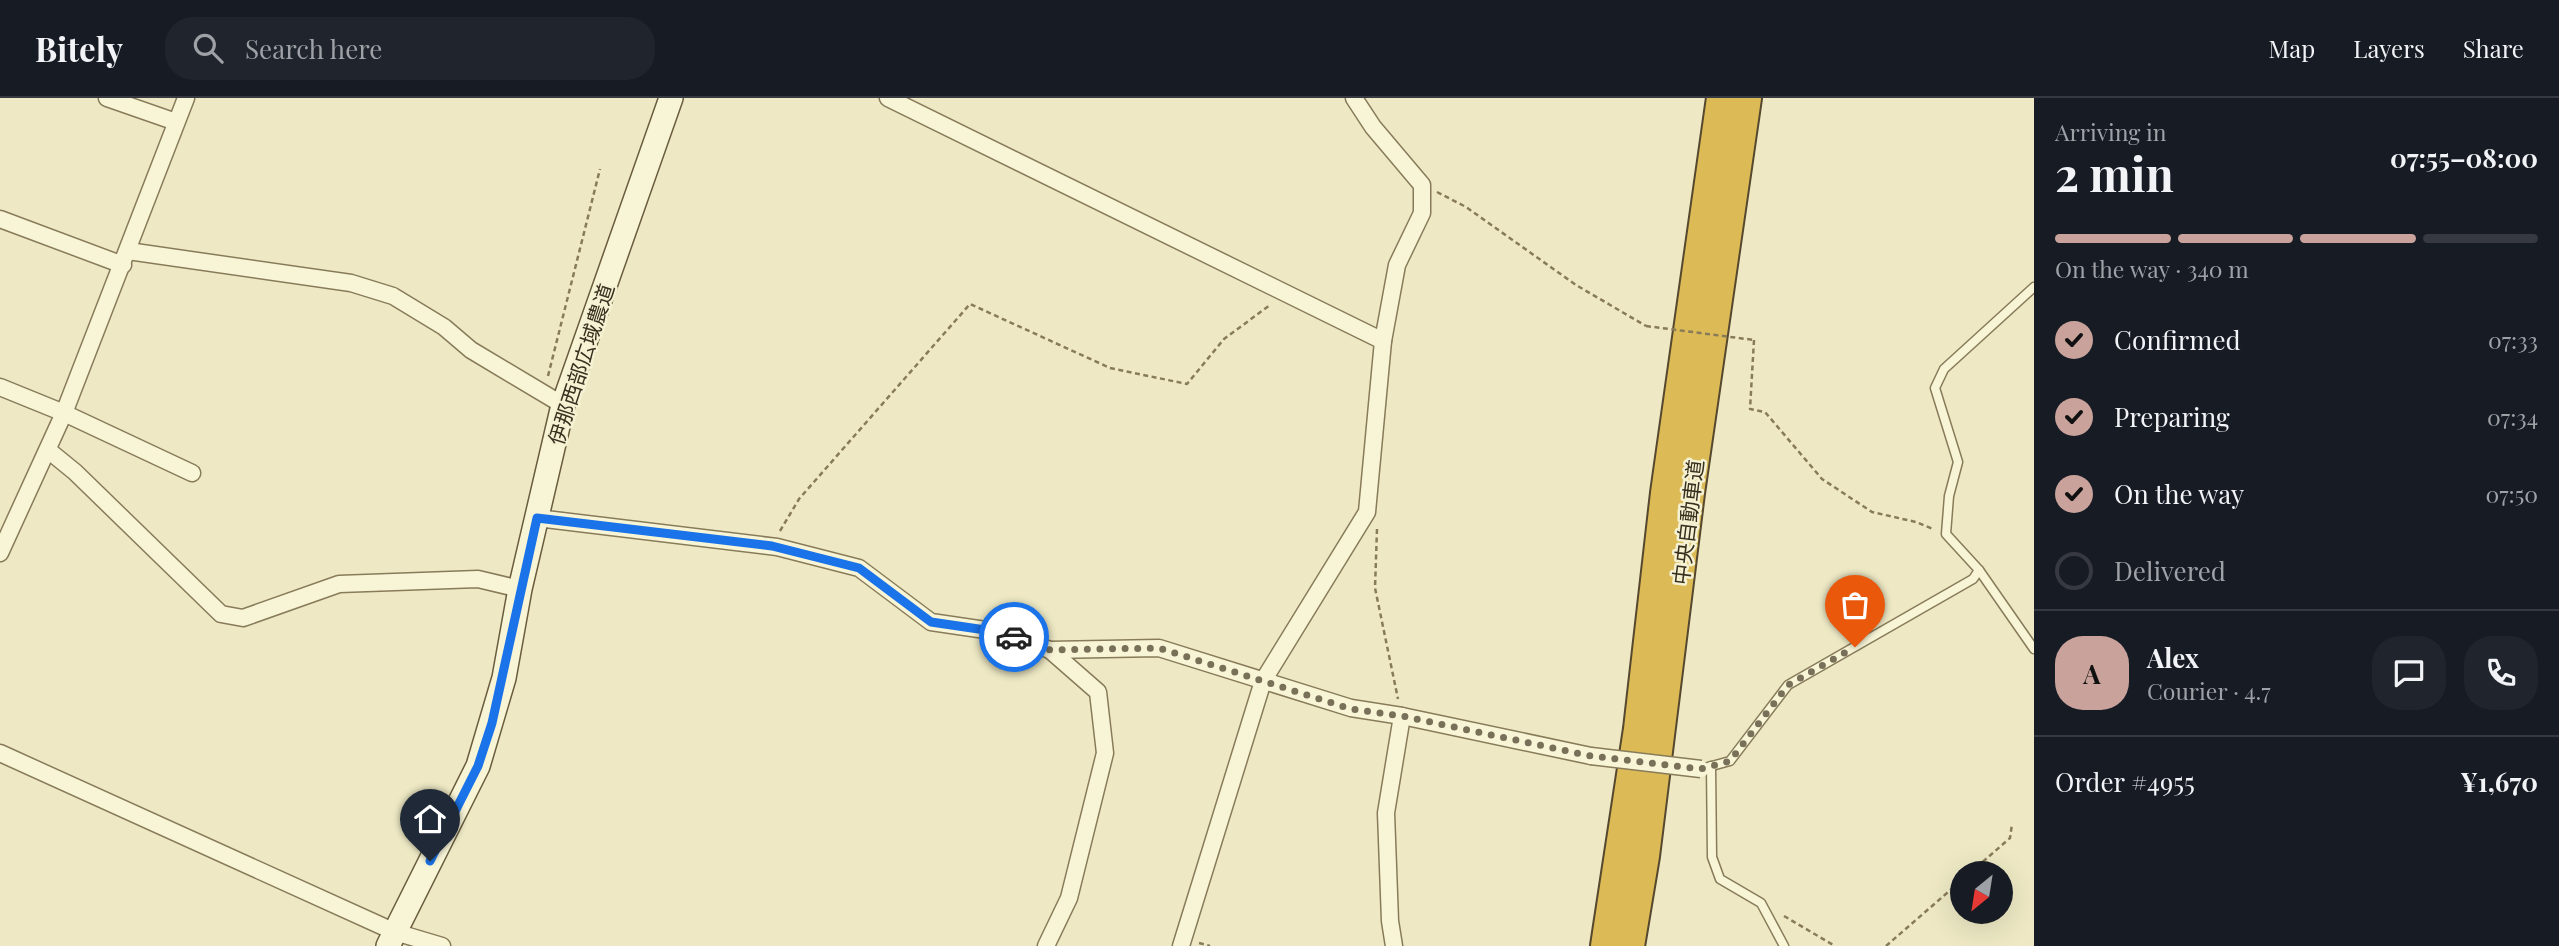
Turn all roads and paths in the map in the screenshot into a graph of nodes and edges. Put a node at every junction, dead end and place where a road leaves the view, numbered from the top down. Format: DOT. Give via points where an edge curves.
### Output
graph roads {
  1 [pos="107,98"];
  2 [pos="186,98"];
  3 [pos="671,98"];
  4 [pos="888,98"];
  5 [pos="1354,98"];
  6 [pos="1721,98"];
  7 [pos="1747,98"];
  8 [pos="176,122"];
  9 [pos="600,169"];
  10 [pos="1422,185"];
  11 [pos="0,219"];
  12 [pos="126,258"];
  13 [pos="2034,287"];
  14 [pos="1286,293"];
  15 [pos="1383,341"];
  16 [pos="0,387"];
  17 [pos="553,399"];
  18 [pos="64,413"];
  19 [pos="48,450"];
  20 [pos="192,473"];
  21 [pos="1368,506"];
  22 [pos="537,518"];
  23 [pos="1946,534"];
  24 [pos="772,546"];
  25 [pos="0,553"];
  26 [pos="1979,570"];
  27 [pos="520,589"];
  28 [pos="2034,649"];
  29 [pos="1050,650"];
  30 [pos="1263,681"];
  31 [pos="1402,716"];
  32 [pos="0,753"];
  33 [pos="1706,767"];
  34 [pos="2012,824"];
  35 [pos="1984,861"];
  36 [pos="1950,890"];
  37 [pos="1761,903"];
  38 [pos="391,939"];
  39 [pos="442,946"];
  40 [pos="1046,946"];
  41 [pos="1181,946"];
  42 [pos="1394,946"];
  43 [pos="1605,946"];
  44 [pos="1630,946"];
  45 [pos="1784,946"];
  46 [pos="1835,946"];
  47 [pos="1886,946"];
  1 -- 8 [label="street"];
  2 -- 8 [label="street"];
  3 -- 17 [label="street, 伊那西部広域農道"];
  4 -- 14 [label="street"];
  5 -- 10 [label="street"];
  6 -- 43 [label="highway, 中央自動車道"];
  7 -- 44 [label="highway, 中央自動車道"];
  8 -- 12 [label="street"];
  9 -- 17 [label="path"];
  10 -- 15 [label="street" via="1422,213 1397,265"];
  10 -- 23 [label="path, bridge" via="1466,207 1576,285 1646,326 1754,340 1750,409 1765,412 1822,479 1872,512"];
  11 -- 12 [label="street"];
  12 -- 17 [label="street" via="351,283 393,296"];
  12 -- 18 [label="street"];
  13 -- 23 [label="lane" via="1944,369 1935,388 1958,461"];
  14 -- 15 [label="street"];
  14 -- 24 [label="path" via="1224,339 1187,384 1110,368 970,304 799,499"];
  15 -- 21 [label="street"];
  16 -- 18 [label="street"];
  17 -- 22 [label="street, 伊那西部広域農道"];
  18 -- 19 [label="street"];
  18 -- 20 [label="street"];
  19 -- 25 [label="street"];
  19 -- 27 [label="street" via="222,614 243,618 340,584 478,579"];
  21 -- 30 [label="street"];
  21 -- 31 [label="path" via="1378,506 1375,588"];
  22 -- 24 [label="street"];
  22 -- 27 [label="street, 伊那西部広域農道"];
  23 -- 26 [label="lane"];
  24 -- 29 [label="street" via="859,568 931,622 999,632"];
  26 -- 28 [label="lane"];
  26 -- 33 [label="lane" via="1973,579 1788,685 1730,761"];
  27 -- 38 [label="street, 伊那西部広域農道" via="504,678 478,766"];
  29 -- 30 [label="street" via="1159,648"];
  29 -- 40 [label="street" via="1098,692 1105,753 1069,898"];
  30 -- 31 [label="street" via="1351,709"];
  30 -- 41 [label="street"];
  31 -- 33 [label="street, bridge" via="1591,756"];
  31 -- 42 [label="street" via="1386,813"];
  32 -- 38 [label="street"];
  33 -- 37 [label="lane" via="1712,858 1720,879"];
  34 -- 35 [label="path" via="2010,838"];
  36 -- 47 [label="path"];
  37 -- 45 [label="lane"];
  37 -- 46 [label="path"];
  38 -- 39 [label="street"];
}
